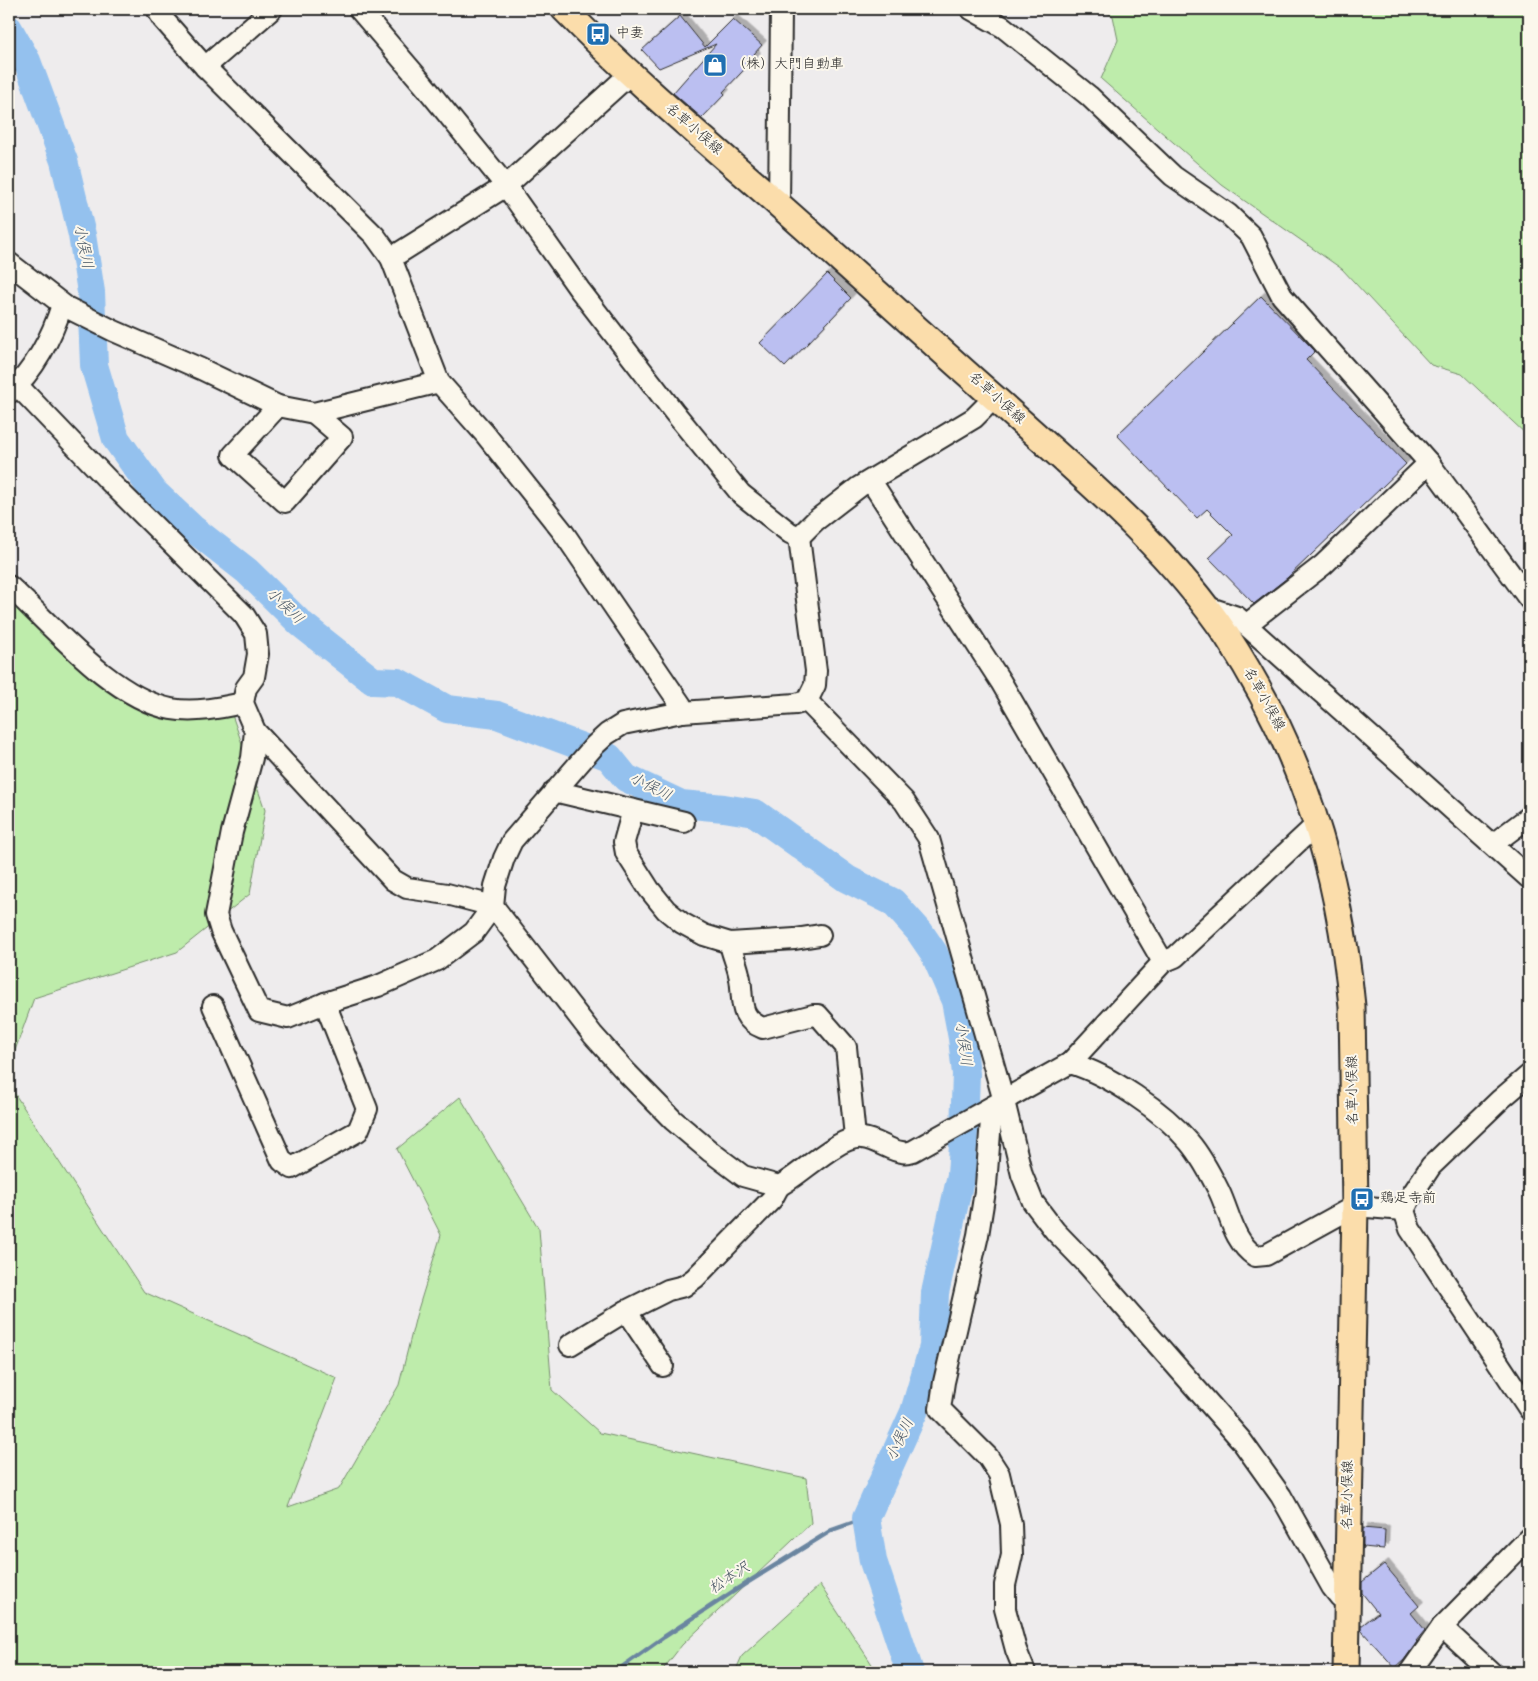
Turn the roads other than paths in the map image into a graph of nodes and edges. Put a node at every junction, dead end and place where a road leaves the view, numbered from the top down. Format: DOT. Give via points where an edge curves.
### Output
graph roads {
  1 [pos="157,9"];
  2 [pos="272,9"];
  3 [pos="359,9"];
  4 [pos="564,9"];
  5 [pos="781,9"];
  6 [pos="970,9"];
  7 [pos="205,67"];
  8 [pos="630,74"];
  9 [pos="506,186"];
  10 [pos="779,205"];
  11 [pos="391,258"];
  12 [pos="9,263"];
  13 [pos="64,306"];
  14 [pos="439,382"];
  15 [pos="13,389"];
  16 [pos="994,398"];
  17 [pos="278,406"];
  18 [pos="314,413"];
  19 [pos="1429,463"];
  20 [pos="872,481"];
  21 [pos="799,538"];
  22 [pos="9,586"];
  23 [pos="1529,599"];
  24 [pos="1204,606"];
  25 [pos="1246,625"];
  26 [pos="807,701"];
  27 [pos="243,703"];
  28 [pos="682,712"];
  29 [pos="255,731"];
  30 [pos="554,791"];
  31 [pos="633,810"];
  32 [pos="1529,816"];
  33 [pos="684,822"];
  34 [pos="1317,824"];
  35 [pos="1493,844"];
  36 [pos="1529,878"];
  37 [pos="493,906"];
  38 [pos="820,935"];
  39 [pos="730,944"];
  40 [pos="1162,962"];
  41 [pos="325,1003"];
  42 [pos="213,1006"];
  43 [pos="1070,1063"];
  44 [pos="1529,1075"];
  45 [pos="994,1106"];
  46 [pos="855,1138"];
  47 [pos="779,1186"];
  48 [pos="1355,1206"];
  49 [pos="1404,1210"];
  50 [pos="626,1311"];
  51 [pos="570,1345"];
  52 [pos="663,1366"];
  53 [pos="1529,1409"];
  54 [pos="1529,1538"];
  55 [pos="1347,1599"];
  56 [pos="1442,1628"];
  57 [pos="1025,1672"];
  58 [pos="1346,1672"];
  59 [pos="1410,1672"];
  60 [pos="1491,1672"];
  1 -- 7 [label="street"];
  2 -- 7 [label="street"];
  3 -- 9 [label="street"];
  4 -- 8 [label="main road, 名草小俣線"];
  5 -- 10 [label="street"];
  6 -- 19 [label="street" via="1016,37 1089,96 1173,176 1228,214 1251,236 1282,296"];
  7 -- 11 [label="street" via="375,236"];
  8 -- 9 [label="street"];
  8 -- 10 [label="main road, 名草小俣線"];
  9 -- 11 [label="street"];
  9 -- 21 [label="street" via="579,288 714,461 742,494"];
  10 -- 16 [label="main road, 名草小俣線"];
  11 -- 14 [label="street"];
  12 -- 13 [label="street"];
  13 -- 15 [label="street" via="31,369"];
  13 -- 17 [label="street"];
  14 -- 18 [label="street"];
  14 -- 28 [label="street" via="563,532 681,705"];
  15 -- 27 [label="street" via="244,615 256,634 258,654 254,677 246,688"];
  16 -- 20 [label="street" via="974,418"];
  16 -- 24 [label="main road, 名草小俣線" via="1116,509 1167,561"];
  17 -- 18 [label="street"];
  17 -- 18 [label="street" via="233,456 285,502 342,438"];
  19 -- 23 [label="street"];
  19 -- 25 [label="street" via="1323,565"];
  20 -- 21 [label="street" via="830,509"];
  20 -- 40 [label="street" via="1001,682"];
  21 -- 26 [label="street" via="816,671 815,685"];
  22 -- 27 [label="street" via="98,670 126,690 172,709 210,709"];
  24 -- 25 [label="street" via="1237,618"];
  24 -- 34 [label="main road, 名草小俣線" via="1240,658 1279,726"];
  25 -- 35 [label="street"];
  26 -- 28 [label="street"];
  26 -- 45 [label="street" via="904,801 930,839"];
  27 -- 29 [label="street"];
  28 -- 30 [label="street" via="623,724 595,745"];
  29 -- 37 [label="street" via="393,880 407,888"];
  29 -- 41 [label="street" via="252,758 232,832 216,915 259,1011 288,1018"];
  30 -- 31 [label="street"];
  30 -- 37 [label="street" via="512,842 495,886"];
  31 -- 33 [label="street"];
  31 -- 39 [label="street" via="624,842 626,853 649,889 666,910 682,922"];
  32 -- 35 [label="street"];
  34 -- 40 [label="street" via="1175,957"];
  34 -- 48 [label="main road, 名草小俣線" via="1340,913 1349,974"];
  35 -- 36 [label="street"];
  37 -- 41 [label="street" via="474,932 437,960 378,986"];
  37 -- 47 [label="street" via="593,1035 673,1120 743,1176"];
  38 -- 39 [label="street"];
  39 -- 46 [label="street" via="740,975 742,1008 747,1018 763,1028 818,1015 846,1047"];
  40 -- 43 [label="street"];
  41 -- 42 [label="street" via="367,1109 358,1131 292,1168 282,1161"];
  43 -- 45 [label="street"];
  43 -- 48 [label="street" via="1120,1086 1184,1138 1218,1189 1239,1241 1255,1256 1266,1255"];
  44 -- 49 [label="street" via="1431,1166"];
  45 -- 46 [label="street" via="914,1151 902,1152 879,1142"];
  45 -- 55 [label="street" via="1033,1202 1055,1231 1241,1440 1281,1496 1332,1588 1340,1597"];
  45 -- 57 [label="street" via="978,1235 940,1409 988,1457 999,1474 1011,1524 1012,1555 1005,1585 1005,1609"];
  46 -- 47 [label="street" via="833,1147"];
  47 -- 50 [label="street" via="772,1200 695,1278"];
  48 -- 49 [label="street"];
  48 -- 55 [label="main road, 名草小俣線"];
  49 -- 53 [label="street" via="1410,1229"];
  50 -- 51 [label="street"];
  50 -- 52 [label="street"];
  54 -- 56 [label="street"];
  55 -- 58 [label="main road, 名草小俣線"];
  56 -- 59 [label="street"];
  56 -- 60 [label="street"];
}
